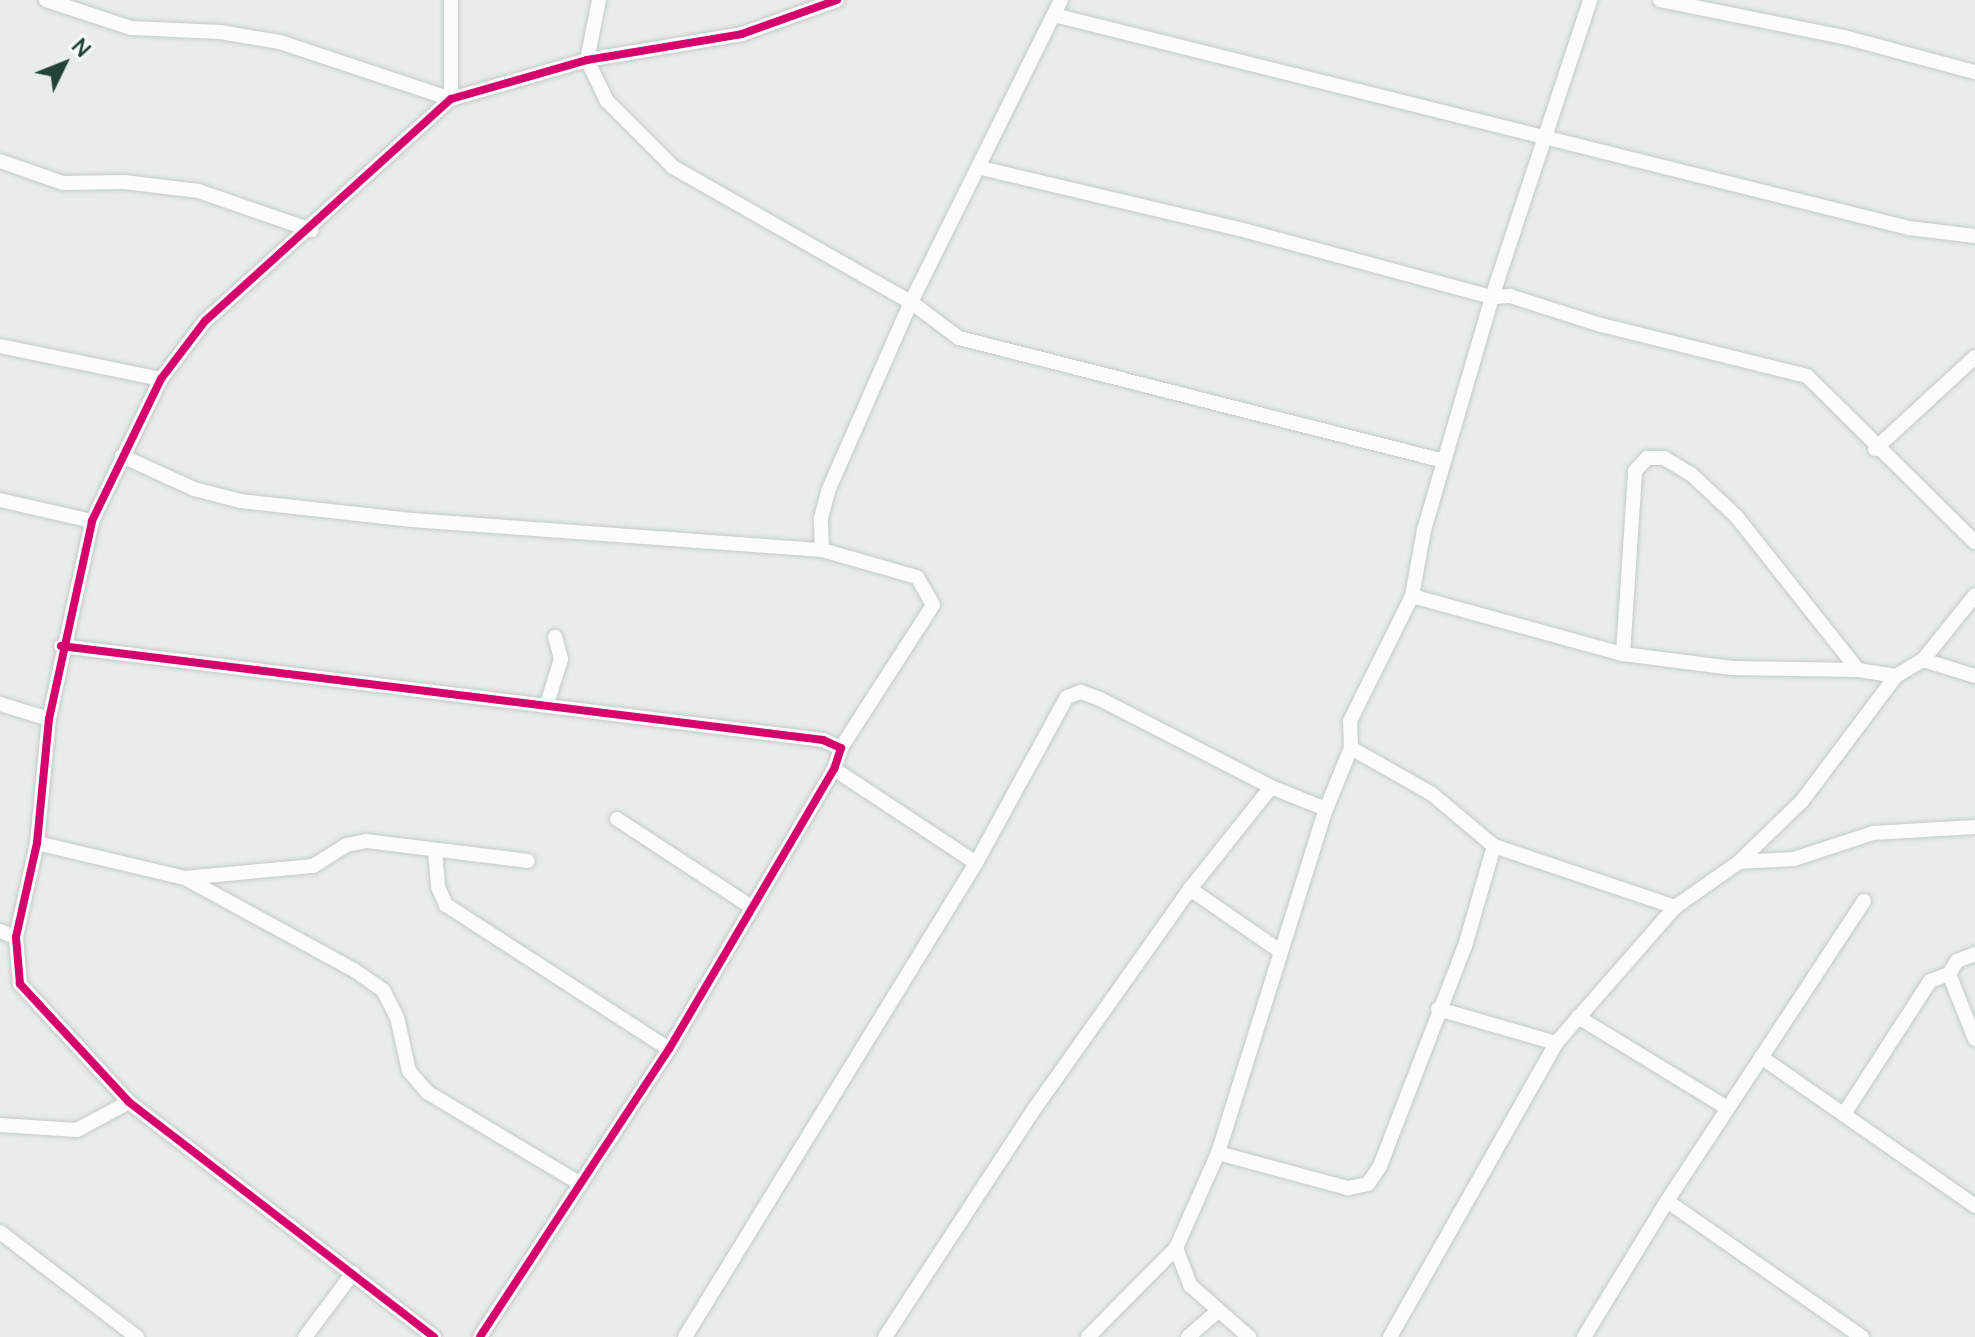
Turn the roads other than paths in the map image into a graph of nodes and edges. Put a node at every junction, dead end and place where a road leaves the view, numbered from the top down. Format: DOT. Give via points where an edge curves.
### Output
graph roads {
  1 [pos="46,0"];
  2 [pos="451,0"];
  3 [pos="599,0"];
  4 [pos="837,0"];
  5 [pos="1061,0"];
  6 [pos="1590,0"];
  7 [pos="1660,0"];
  8 [pos="1054,15"];
  9 [pos="587,60"];
  10 [pos="1975,72"];
  11 [pos="451,99"];
  12 [pos="1548,139"];
  13 [pos="0,161"];
  14 [pos="981,168"];
  15 [pos="311,230"];
  16 [pos="1975,236"];
  17 [pos="1492,297"];
  18 [pos="911,302"];
  19 [pos="0,346"];
  20 [pos="1975,357"];
  21 [pos="161,379"];
  22 [pos="1875,449"];
  23 [pos="122,456"];
  24 [pos="1444,461"];
  25 [pos="0,500"];
  26 [pos="92,521"];
  27 [pos="1975,542"];
  28 [pos="822,550"];
  29 [pos="1975,595"];
  30 [pos="1412,596"];
  31 [pos="555,637"];
  32 [pos="61,646"];
  33 [pos="1623,654"];
  34 [pos="1923,660"];
  35 [pos="1858,670"];
  36 [pos="1896,676"];
  37 [pos="1975,676"];
  38 [pos="0,704"];
  39 [pos="547,704"];
  40 [pos="49,719"];
  41 [pos="841,748"];
  42 [pos="1351,748"];
  43 [pos="834,769"];
  44 [pos="1271,787"];
  45 [pos="1326,809"];
  46 [pos="617,819"];
  47 [pos="1975,827"];
  48 [pos="37,843"];
  49 [pos="1494,846"];
  50 [pos="435,851"];
  51 [pos="528,861"];
  52 [pos="1739,862"];
  53 [pos="976,863"];
  54 [pos="185,878"];
  55 [pos="1190,889"];
  56 [pos="1864,901"];
  57 [pos="750,906"];
  58 [pos="1675,907"];
  59 [pos="0,931"];
  60 [pos="16,937"];
  61 [pos="1280,951"];
  62 [pos="1975,954"];
  63 [pos="1949,974"];
  64 [pos="1438,1009"];
  65 [pos="1578,1017"];
  66 [pos="1975,1039"];
  67 [pos="1556,1043"];
  68 [pos="669,1049"];
  69 [pos="1761,1057"];
  70 [pos="129,1102"];
  71 [pos="1727,1108"];
  72 [pos="1844,1114"];
  73 [pos="0,1125"];
  74 [pos="1218,1153"];
  75 [pos="581,1184"];
  76 [pos="1667,1201"];
  77 [pos="1975,1206"];
  78 [pos="0,1232"];
  79 [pos="1176,1248"];
  80 [pos="353,1273"];
  81 [pos="1217,1312"];
  82 [pos="137,1337"];
  83 [pos="305,1337"];
  84 [pos="434,1337"];
  85 [pos="480,1337"];
  86 [pos="685,1337"];
  87 [pos="885,1337"];
  88 [pos="1088,1337"];
  89 [pos="1188,1337"];
  90 [pos="1249,1337"];
  91 [pos="1390,1337"];
  92 [pos="1584,1337"];
  93 [pos="1862,1337"];
  1 -- 11 [label="street" via="131,28 220,32 280,42"];
  2 -- 11 [label="street"];
  3 -- 9 [label="street"];
  4 -- 9 [label="street" via="742,34"];
  5 -- 8 [label="street"];
  6 -- 12 [label="street"];
  7 -- 10 [label="street" via="1844,37"];
  8 -- 12 [label="street"];
  8 -- 14 [label="street"];
  9 -- 11 [label="street"];
  9 -- 18 [label="street" via="607,101 684,177"];
  11 -- 15 [label="street"];
  12 -- 16 [label="street" via="1909,228"];
  12 -- 17 [label="street"];
  13 -- 15 [label="street" via="63,183 124,182 198,191"];
  14 -- 17 [label="street" via="1277,238"];
  14 -- 18 [label="street"];
  15 -- 21 [label="street" via="205,321"];
  17 -- 22 [label="street" via="1510,296 1601,325 1807,376"];
  17 -- 24 [label="street"];
  18 -- 24 [label="street" via="972,344"];
  18 -- 28 [label="street" via="828,491 821,518"];
  19 -- 21 [label="street"];
  20 -- 22 [label="street"];
  21 -- 23 [label="street"];
  22 -- 27 [label="street"];
  23 -- 26 [label="street"];
  23 -- 28 [label="street" via="194,489 240,501 412,520"];
  24 -- 30 [label="street"];
  25 -- 26 [label="street"];
  26 -- 32 [label="street"];
  28 -- 41 [label="street" via="917,577 934,599"];
  29 -- 34 [label="street"];
  30 -- 33 [label="street"];
  30 -- 42 [label="street" via="1350,721"];
  31 -- 39 [label="street" via="561,659"];
  32 -- 39 [label="street"];
  32 -- 40 [label="street"];
  33 -- 35 [label="street" via="1732,668"];
  33 -- 35 [label="street" via="1635,471 1647,458 1664,458 1691,474 1736,516"];
  34 -- 36 [label="street"];
  34 -- 37 [label="street"];
  35 -- 36 [label="street"];
  36 -- 52 [label="street" via="1802,801"];
  38 -- 40 [label="street"];
  39 -- 41 [label="street" via="823,740"];
  40 -- 48 [label="street"];
  41 -- 43 [label="street"];
  42 -- 45 [label="street"];
  42 -- 49 [label="street" via="1432,794"];
  43 -- 53 [label="street"];
  43 -- 57 [label="street"];
  44 -- 45 [label="street"];
  44 -- 53 [label="street" via="1081,692 1067,697"];
  44 -- 55 [label="street"];
  45 -- 61 [label="street"];
  46 -- 57 [label="street"];
  47 -- 52 [label="street" via="1873,833 1794,859"];
  48 -- 54 [label="street"];
  48 -- 60 [label="street"];
  49 -- 58 [label="street"];
  49 -- 64 [label="street" via="1465,946"];
  50 -- 51 [label="street"];
  50 -- 54 [label="street" via="366,841 347,845 313,866"];
  50 -- 68 [label="street" via="438,887 446,905"];
  52 -- 58 [label="street"];
  53 -- 86 [label="street"];
  54 -- 75 [label="street" via="383,990 397,1017 409,1071 427,1092"];
  55 -- 61 [label="street"];
  55 -- 87 [label="street" via="1035,1108"];
  56 -- 69 [label="street"];
  57 -- 68 [label="street"];
  58 -- 65 [label="street"];
  59 -- 60 [label="street"];
  60 -- 70 [label="street" via="22,989"];
  61 -- 74 [label="street"];
  62 -- 63 [label="street" via="1957,961"];
  63 -- 66 [label="street"];
  63 -- 72 [label="street" via="1930,981"];
  64 -- 67 [label="street"];
  64 -- 74 [label="street" via="1380,1166 1368,1184 1348,1188"];
  65 -- 67 [label="street"];
  65 -- 71 [label="street"];
  67 -- 91 [label="street"];
  68 -- 75 [label="street"];
  69 -- 71 [label="street"];
  69 -- 72 [label="street"];
  70 -- 73 [label="street" via="71,1132"];
  70 -- 80 [label="street"];
  71 -- 76 [label="street"];
  72 -- 77 [label="street"];
  74 -- 79 [label="street"];
  75 -- 85 [label="street"];
  76 -- 92 [label="street"];
  76 -- 93 [label="street"];
  78 -- 82 [label="street"];
  79 -- 81 [label="street" via="1190,1285"];
  79 -- 88 [label="street"];
  80 -- 83 [label="street"];
  80 -- 84 [label="street"];
  81 -- 89 [label="street"];
  81 -- 90 [label="street"];
}
